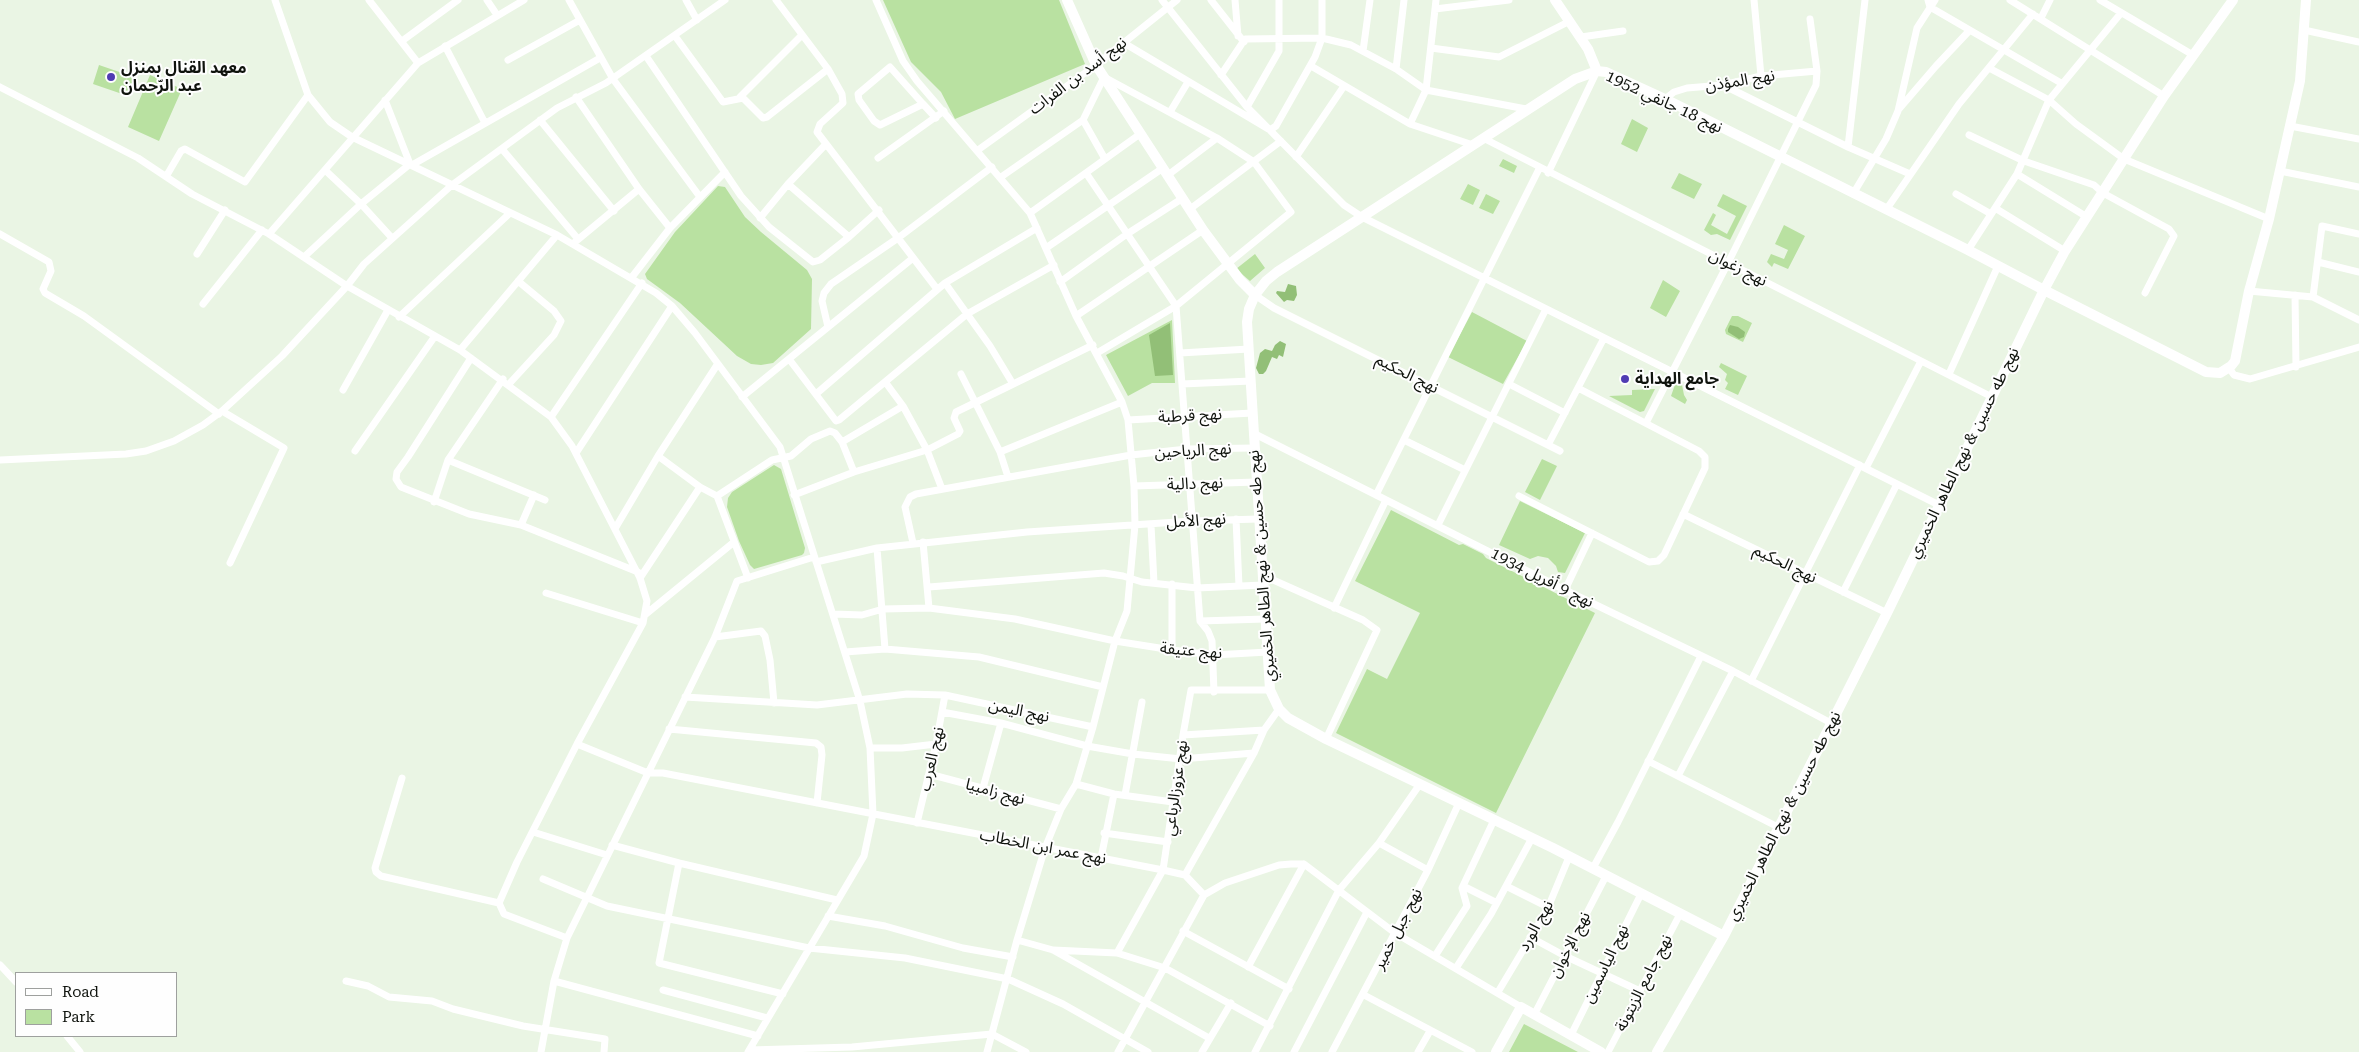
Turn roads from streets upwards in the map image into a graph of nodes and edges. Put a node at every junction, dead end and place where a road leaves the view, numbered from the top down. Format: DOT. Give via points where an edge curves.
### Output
graph roads {
  1 [pos="275,0"];
  2 [pos="369,0"];
  3 [pos="458,0"];
  4 [pos="487,0"];
  5 [pos="524,0"];
  6 [pos="569,0"];
  7 [pos="686,0"];
  8 [pos="725,0"];
  9 [pos="776,0"];
  10 [pos="876,0"];
  11 [pos="1066,0"];
  12 [pos="1162,0"];
  13 [pos="1177,0"];
  14 [pos="1211,0"];
  15 [pos="1235,0"];
  16 [pos="1279,0"];
  17 [pos="1322,0"];
  18 [pos="1370,0"];
  19 [pos="1404,0"];
  20 [pos="1436,0"];
  21 [pos="1509,0"];
  22 [pos="1555,0"];
  23 [pos="1754,0"];
  24 [pos="1865,0"];
  25 [pos="1935,0"];
  26 [pos="2010,0"];
  27 [pos="2050,0"];
  28 [pos="2100,0"];
  29 [pos="2232,0"];
  30 [pos="2306,0"];
  31 [pos="1929,4"];
  32 [pos="2113,4"];
  33 [pos="1168,8"];
  34 [pos="1435,9"];
  35 [pos="2122,13"];
  36 [pos="2033,14"];
  37 [pos="496,15"];
  38 [pos="2040,18"];
  39 [pos="580,20"];
  40 [pos="698,20"];
  41 [pos="1810,20"];
  42 [pos="1570,21"];
  43 [pos="2304,30"];
  44 [pos="1623,31"];
  45 [pos="1969,31"];
  46 [pos="802,35"];
  47 [pos="676,36"];
  48 [pos="1581,37"];
  49 [pos="1322,38"];
  50 [pos="1241,39"];
  51 [pos="1279,39"];
  52 [pos="402,41"];
  53 [pos="2359,42"];
  54 [pos="1124,43"];
  55 [pos="445,46"];
  56 [pos="1431,48"];
  57 [pos="2003,49"];
  58 [pos="2091,49"];
  59 [pos="1363,51"];
  60 [pos="646,56"];
  61 [pos="2193,56"];
  62 [pos="600,58"];
  63 [pos="508,60"];
  64 [pos="418,63"];
  65 [pos="1096,65"];
  66 [pos="1311,66"];
  67 [pos="1989,68"];
  68 [pos="828,69"];
  69 [pos="1396,69"];
  70 [pos="1597,71"];
  71 [pos="1817,71"];
  72 [pos="1221,75"];
  73 [pos="1761,76"];
  74 [pos="1104,77"];
  75 [pos="613,79"];
  76 [pos="1188,82"];
  77 [pos="2061,83"];
  78 [pos="1723,85"];
  79 [pos="1344,86"];
  80 [pos="0,87"];
  81 [pos="1426,90"];
  82 [pos="308,94"];
  83 [pos="2164,96"];
  84 [pos="576,97"];
  85 [pos="740,97"];
  86 [pos="1665,99"];
  87 [pos="385,100"];
  88 [pos="2049,100"];
  89 [pos="923,104"];
  90 [pos="1247,107"];
  91 [pos="1526,110"];
  92 [pos="944,111"];
  93 [pos="1898,111"];
  94 [pos="1170,112"];
  95 [pos="936,118"];
  96 [pos="540,120"];
  97 [pos="1082,120"];
  98 [pos="1798,121"];
  99 [pos="485,123"];
  100 [pos="1410,124"];
  101 [pos="2290,126"];
  102 [pos="1270,130"];
  103 [pos="1140,134"];
  104 [pos="1969,135"];
  105 [pos="352,137"];
  106 [pos="1217,138"];
  107 [pos="1483,138"];
  108 [pos="2359,139"];
  109 [pos="1281,141"];
  110 [pos="826,144"];
  111 [pos="1472,146"];
  112 [pos="1848,147"];
  113 [pos="502,148"];
  114 [pos="978,150"];
  115 [pos="1296,157"];
  116 [pos="878,158"];
  117 [pos="1780,158"];
  118 [pos="1874,158"];
  119 [pos="1106,159"];
  120 [pos="2124,159"];
  121 [pos="2024,161"];
  122 [pos="1254,162"];
  123 [pos="411,165"];
  124 [pos="992,167"];
  125 [pos="1539,169"];
  126 [pos="325,170"];
  127 [pos="1166,171"];
  128 [pos="725,172"];
  129 [pos="2280,172"];
  130 [pos="1086,173"];
  131 [pos="1548,173"];
  132 [pos="1910,174"];
  133 [pos="2017,174"];
  134 [pos="167,175"];
  135 [pos="1001,178"];
  136 [pos="788,184"];
  137 [pos="452,185"];
  138 [pos="2359,188"];
  139 [pos="639,189"];
  140 [pos="2103,193"];
  141 [pos="1853,194"];
  142 [pos="1956,194"];
  143 [pos="700,197"];
  144 [pos="1183,198"];
  145 [pos="361,204"];
  146 [pos="1108,205"];
  147 [pos="1190,208"];
  148 [pos="225,210"];
  149 [pos="879,210"];
  150 [pos="1886,210"];
  151 [pos="614,211"];
  152 [pos="1993,211"];
  153 [pos="510,213"];
  154 [pos="1030,213"];
  155 [pos="2087,216"];
  156 [pos="1362,217"];
  157 [pos="760,218"];
  158 [pos="2269,219"];
  159 [pos="670,228"];
  160 [pos="1037,228"];
  161 [pos="1203,230"];
  162 [pos="265,232"];
  163 [pos="0,234"];
  164 [pos="1128,234"];
  165 [pos="2359,234"];
  166 [pos="557,235"];
  167 [pos="849,237"];
  168 [pos="392,238"];
  169 [pos="898,238"];
  170 [pos="575,241"];
  171 [pos="1046,248"];
  172 [pos="1968,250"];
  173 [pos="2065,251"];
  174 [pos="197,254"];
  175 [pos="304,257"];
  176 [pos="913,258"];
  177 [pos="2318,262"];
  178 [pos="1728,263"];
  179 [pos="1228,264"];
  180 [pos="1054,265"];
  181 [pos="1149,266"];
  182 [pos="1998,266"];
  183 [pos="2359,272"];
  184 [pos="632,277"];
  185 [pos="1485,278"];
  186 [pos="518,281"];
  187 [pos="1060,282"];
  188 [pos="642,283"];
  189 [pos="945,283"];
  190 [pos="347,286"];
  191 [pos="937,289"];
  192 [pos="2044,290"];
  193 [pos="2249,291"];
  194 [pos="2145,293"];
  195 [pos="1255,295"];
  196 [pos="2295,296"];
  197 [pos="2313,297"];
  198 [pos="203,304"];
  199 [pos="672,306"];
  200 [pos="1176,306"];
  201 [pos="1546,309"];
  202 [pos="388,310"];
  203 [pos="967,314"];
  204 [pos="1076,316"];
  205 [pos="399,317"];
  206 [pos="2359,320"];
  207 [pos="828,327"];
  208 [pos="435,336"];
  209 [pos="1604,338"];
  210 [pos="1093,345"];
  211 [pos="2359,347"];
  212 [pos="1249,349"];
  213 [pos="460,350"];
  214 [pos="1096,353"];
  215 [pos="1180,353"];
  216 [pos="471,358"];
  217 [pos="789,359"];
  218 [pos="1921,360"];
  219 [pos="717,365"];
  220 [pos="2296,367"];
  221 [pos="2229,368"];
  222 [pos="1674,372"];
  223 [pos="961,374"];
  224 [pos="1949,374"];
  225 [pos="503,380"];
  226 [pos="1250,381"];
  227 [pos="886,383"];
  228 [pos="509,384"];
  229 [pos="1013,384"];
  230 [pos="1182,384"];
  231 [pos="1509,384"];
  232 [pos="1430,386"];
  233 [pos="1578,388"];
  234 [pos="343,390"];
  235 [pos="816,394"];
  236 [pos="742,397"];
  237 [pos="1992,397"];
  238 [pos="976,402"];
  239 [pos="1122,402"];
  240 [pos="903,406"];
  241 [pos="220,412"];
  242 [pos="1565,413"];
  243 [pos="1252,414"];
  244 [pos="551,416"];
  245 [pos="1184,416"];
  246 [pos="1492,417"];
  247 [pos="1128,420"];
  248 [pos="836,421"];
  249 [pos="1646,423"];
  250 [pos="835,432"];
  251 [pos="1253,433"];
  252 [pos="1404,440"];
  253 [pos="842,442"];
  254 [pos="1548,445"];
  255 [pos="1254,448"];
  256 [pos="1187,449"];
  257 [pos="927,450"];
  258 [pos="355,451"];
  259 [pos="1560,451"];
  260 [pos="1000,452"];
  261 [pos="576,453"];
  262 [pos="1131,455"];
  263 [pos="658,456"];
  264 [pos="784,458"];
  265 [pos="0,460"];
  266 [pos="448,460"];
  267 [pos="1863,467"];
  268 [pos="1466,470"];
  269 [pos="854,472"];
  270 [pos="1008,477"];
  271 [pos="1256,482"];
  272 [pos="1897,484"];
  273 [pos="1190,485"];
  274 [pos="1134,486"];
  275 [pos="700,487"];
  276 [pos="942,489"];
  277 [pos="794,495"];
  278 [pos="1376,495"];
  279 [pos="534,496"];
  280 [pos="717,496"];
  281 [pos="1519,496"];
  282 [pos="545,500"];
  283 [pos="1386,500"];
  284 [pos="434,502"];
  285 [pos="1939,504"];
  286 [pos="1683,514"];
  287 [pos="1236,519"];
  288 [pos="1258,519"];
  289 [pos="1192,520"];
  290 [pos="521,525"];
  291 [pos="1135,525"];
  292 [pos="1151,525"];
  293 [pos="1438,525"];
  294 [pos="616,528"];
  295 [pos="1592,534"];
  296 [pos="734,542"];
  297 [pos="923,542"];
  298 [pos="912,543"];
  299 [pos="877,548"];
  300 [pos="815,559"];
  301 [pos="230,563"];
  302 [pos="1805,573"];
  303 [pos="639,575"];
  304 [pos="748,578"];
  305 [pos="1131,580"];
  306 [pos="1263,580"];
  307 [pos="1154,583"];
  308 [pos="1172,584"];
  309 [pos="1239,586"];
  310 [pos="929,587"];
  311 [pos="1197,588"];
  312 [pos="1565,590"];
  313 [pos="546,592"];
  314 [pos="1843,592"];
  315 [pos="883,608"];
  316 [pos="929,608"];
  317 [pos="1334,608"];
  318 [pos="1887,613"];
  319 [pos="646,614"];
  320 [pos="834,614"];
  321 [pos="1265,619"];
  322 [pos="1200,621"];
  323 [pos="643,623"];
  324 [pos="715,637"];
  325 [pos="1115,641"];
  326 [pos="885,649"];
  327 [pos="1172,650"];
  328 [pos="845,652"];
  329 [pos="1268,652"];
  330 [pos="1214,655"];
  331 [pos="1701,656"];
  332 [pos="1733,671"];
  333 [pos="1752,681"];
  334 [pos="1102,687"];
  335 [pos="1270,690"];
  336 [pos="1214,692"];
  337 [pos="946,695"];
  338 [pos="685,698"];
  339 [pos="860,701"];
  340 [pos="1142,702"];
  341 [pos="774,703"];
  342 [pos="1280,709"];
  343 [pos="942,712"];
  344 [pos="1831,722"];
  345 [pos="1001,723"];
  346 [pos="1093,727"];
  347 [pos="669,729"];
  348 [pos="1264,730"];
  349 [pos="1183,735"];
  350 [pos="1326,739"];
  351 [pos="577,744"];
  352 [pos="936,744"];
  353 [pos="1087,746"];
  354 [pos="870,748"];
  355 [pos="1254,753"];
  356 [pos="1133,754"];
  357 [pos="1180,759"];
  358 [pos="1648,761"];
  359 [pos="648,773"];
  360 [pos="929,774"];
  361 [pos="1678,776"];
  362 [pos="402,778"];
  363 [pos="1076,784"];
  364 [pos="1420,784"];
  365 [pos="983,788"];
  366 [pos="1114,794"];
  367 [pos="1125,795"];
  368 [pos="1173,802"];
  369 [pos="817,803"];
  370 [pos="1459,803"];
  371 [pos="1061,809"];
  372 [pos="873,814"];
  373 [pos="1494,820"];
  374 [pos="917,823"];
  375 [pos="1778,827"];
  376 [pos="533,832"];
  377 [pos="1104,834"];
  378 [pos="1532,838"];
  379 [pos="1168,842"];
  380 [pos="1379,842"];
  381 [pos="612,845"];
  382 [pos="1045,848"];
  383 [pos="607,855"];
  384 [pos="1569,857"];
  385 [pos="1101,858"];
  386 [pos="679,863"];
  387 [pos="1304,864"];
  388 [pos="1593,868"];
  389 [pos="1163,870"];
  390 [pos="1428,870"];
  391 [pos="1186,875"];
  392 [pos="1606,876"];
  393 [pos="543,879"];
  394 [pos="1463,886"];
  395 [pos="1506,886"];
  396 [pos="1339,890"];
  397 [pos="1641,894"];
  398 [pos="1204,895"];
  399 [pos="586,897"];
  400 [pos="837,900"];
  401 [pos="500,903"];
  402 [pos="1497,903"];
  403 [pos="1548,907"];
  404 [pos="1367,912"];
  405 [pos="1680,914"];
  406 [pos="828,916"];
  407 [pos="668,919"];
  408 [pos="1183,931"];
  409 [pos="1395,934"];
  410 [pos="1724,936"];
  411 [pos="1530,937"];
  412 [pos="567,938"];
  413 [pos="1017,940"];
  414 [pos="809,948"];
  415 [pos="1053,950"];
  416 [pos="1117,953"];
  417 [pos="1435,956"];
  418 [pos="1565,956"];
  419 [pos="1013,957"];
  420 [pos="0,965"];
  421 [pos="1248,967"];
  422 [pos="1165,968"];
  423 [pos="1456,968"];
  424 [pos="1602,973"];
  425 [pos="1008,979"];
  426 [pos="15,981"];
  427 [pos="554,981"];
  428 [pos="346,982"];
  429 [pos="1289,989"];
  430 [pos="663,990"];
  431 [pos="1640,991"];
  432 [pos="1498,992"];
  433 [pos="783,994"];
  434 [pos="1364,995"];
  435 [pos="1144,1003"];
  436 [pos="1231,1003"];
  437 [pos="1521,1007"];
  438 [pos="1534,1015"];
  439 [pos="767,1018"];
  440 [pos="1270,1026"];
  441 [pos="545,1029"];
  442 [pos="1430,1031"];
  443 [pos="992,1034"];
  444 [pos="1571,1035"];
  445 [pos="758,1036"];
  446 [pos="68,1037"];
  447 [pos="1209,1038"];
  448 [pos="1125,1039"];
  449 [pos="906,1043"];
  450 [pos="809,1050"];
  451 [pos="852,1050"];
  452 [pos="749,1051"];
  453 [pos="80,1052"];
  454 [pos="541,1052"];
  455 [pos="604,1052"];
  456 [pos="905,1052"];
  457 [pos="987,1052"];
  458 [pos="1026,1052"];
  459 [pos="1118,1052"];
  460 [pos="1148,1052"];
  461 [pos="1202,1052"];
  462 [pos="1255,1052"];
  463 [pos="1294,1052"];
  464 [pos="1332,1052"];
  465 [pos="1418,1052"];
  466 [pos="1472,1052"];
  467 [pos="1496,1052"];
  468 [pos="1602,1052"];
  469 [pos="1608,1052"];
  470 [pos="1657,1052"];
  1 -- 82 [label="street"];
  2 -- 52 [label="street"];
  3 -- 52 [label="street"];
  4 -- 37 [label="street"];
  5 -- 37 [label="street"];
  6 -- 39 [label="street"];
  7 -- 40 [label="street"];
  8 -- 40 [label="street"];
  9 -- 46 [label="street"];
  10 -- 92 [label="street" via="903,61"];
  11 -- 65 [label="street"];
  12 -- 33 [label="street"];
  13 -- 33 [label="street, نهج أسد بن الفرات"];
  14 -- 50 [label="street"];
  15 -- 50 [label="street"];
  16 -- 51 [label="street"];
  17 -- 49 [label="street"];
  18 -- 59 [label="street"];
  19 -- 69 [label="street"];
  20 -- 34 [label="street"];
  21 -- 34 [label="street"];
  22 -- 42 [label="street"];
  23 -- 73 [label="street"];
  24 -- 112 [label="street"];
  25 -- 31 [label="street"];
  26 -- 36 [label="street"];
  27 -- 38 [label="street"];
  28 -- 32 [label="street"];
  29 -- 61 [label="street, نهج طه حسين & نهج الطاهر الخميري"];
  30 -- 43 [label="street"];
  31 -- 45 [label="street"];
  31 -- 93 [label="street" via="1917,28"];
  32 -- 35 [label="street"];
  33 -- 54 [label="street, نهج أسد بن الفرات"];
  33 -- 72 [label="street"];
  34 -- 56 [label="street"];
  35 -- 58 [label="street"];
  35 -- 61 [label="street"];
  36 -- 38 [label="street"];
  36 -- 57 [label="street"];
  37 -- 55 [label="street"];
  38 -- 58 [label="street"];
  39 -- 62 [label="street"];
  39 -- 63 [label="street"];
  40 -- 47 [label="street"];
  41 -- 71 [label="street"];
  42 -- 48 [label="street"];
  42 -- 56 [label="street" via="1499,57"];
  43 -- 53 [label="street"];
  43 -- 101 [label="street" via="2300,81"];
  44 -- 48 [label="street"];
  45 -- 57 [label="street"];
  45 -- 93 [label="street"];
  46 -- 68 [label="street"];
  46 -- 85 [label="street"];
  47 -- 60 [label="street"];
  47 -- 85 [label="street" via="724,102"];
  48 -- 70 [label="street"];
  49 -- 51 [label="street"];
  49 -- 59 [label="street"];
  49 -- 66 [label="street"];
  50 -- 51 [label="street"];
  50 -- 72 [label="street"];
  51 -- 90 [label="street" via="1279,51"];
  52 -- 64 [label="street"];
  54 -- 65 [label="street, نهج أسد بن الفرات"];
  54 -- 76 [label="street"];
  55 -- 64 [label="street"];
  55 -- 99 [label="street"];
  56 -- 81 [label="street"];
  57 -- 67 [label="street"];
  57 -- 77 [label="street"];
  58 -- 77 [label="street"];
  58 -- 83 [label="street"];
  59 -- 69 [label="street"];
  60 -- 75 [label="street"];
  60 -- 128 [label="street"];
  61 -- 83 [label="street, نهج طه حسين & نهج الطاهر الخميري"];
  62 -- 75 [label="street"];
  62 -- 99 [label="street"];
  64 -- 87 [label="street"];
  65 -- 74 [label="street"];
  65 -- 114 [label="street, نهج أسد بن الفرات"];
  66 -- 79 [label="street"];
  66 -- 102 [label="street" via="1276,126"];
  67 -- 88 [label="street"];
  67 -- 132 [label="street" via="1959,104"];
  68 -- 85 [label="street" via="764,118"];
  68 -- 110 [label="street" via="844,99 817,128"];
  69 -- 81 [label="street"];
  70 -- 86 [label="street, نهج 18 جانفي 1952" via="1616,76"];
  70 -- 91 [label="street, نهج 18 جانفي 1952" via="1575,79"];
  70 -- 131 [label="street"];
  71 -- 73 [label="street, نهج المؤذن"];
  71 -- 98 [label="street" via="1816,85"];
  72 -- 90 [label="street"];
  73 -- 78 [label="street, نهج المؤذن"];
  74 -- 94 [label="street"];
  74 -- 97 [label="street"];
  74 -- 103 [label="street"];
  75 -- 84 [label="street"];
  75 -- 143 [label="street"];
  76 -- 94 [label="street"];
  76 -- 102 [label="street"];
  77 -- 88 [label="street"];
  78 -- 86 [label="street, نهج المؤذن" via="1687,88"];
  78 -- 98 [label="street"];
  79 -- 100 [label="street"];
  79 -- 115 [label="street"];
  80 -- 134 [label="street"];
  81 -- 91 [label="street"];
  81 -- 100 [label="street"];
  82 -- 105 [label="street" via="330,122"];
  82 -- 134 [label="street" via="245,182 185,150"];
  83 -- 120 [label="street, نهج طه حسين & نهج الطاهر الخميري"];
  84 -- 96 [label="street"];
  84 -- 139 [label="street"];
  86 -- 117 [label="street, نهج 18 جانفي 1952"];
  87 -- 105 [label="street"];
  87 -- 123 [label="street"];
  88 -- 120 [label="street"];
  88 -- 121 [label="street"];
  89 -- 89 [label="street" via="890,67 858,94 859,100 880,125"];
  89 -- 95 [label="street"];
  90 -- 102 [label="street"];
  91 -- 107 [label="street, نهج 18 جانفي 1952"];
  92 -- 95 [label="street"];
  92 -- 114 [label="street"];
  93 -- 118 [label="street"];
  94 -- 106 [label="street"];
  95 -- 116 [label="street"];
  96 -- 113 [label="street"];
  96 -- 151 [label="street"];
  97 -- 119 [label="street"];
  97 -- 135 [label="street"];
  98 -- 112 [label="street"];
  98 -- 117 [label="street"];
  99 -- 123 [label="street"];
  100 -- 111 [label="street"];
  101 -- 108 [label="street"];
  101 -- 129 [label="street"];
  102 -- 109 [label="street"];
  103 -- 119 [label="street"];
  103 -- 127 [label="street"];
  104 -- 121 [label="street"];
  105 -- 123 [label="street"];
  105 -- 126 [label="street"];
  106 -- 122 [label="street"];
  106 -- 127 [label="street"];
  107 -- 111 [label="street, نهج 18 جانفي 1952"];
  107 -- 125 [label="street, نهج زغوان"];
  109 -- 115 [label="street"];
  109 -- 122 [label="street"];
  110 -- 136 [label="street"];
  110 -- 149 [label="street"];
  111 -- 156 [label="street, نهج 18 جانفي 1952"];
  112 -- 118 [label="street"];
  113 -- 137 [label="street"];
  113 -- 170 [label="street"];
  114 -- 124 [label="street"];
  115 -- 156 [label="street" via="1344,205"];
  117 -- 141 [label="street, نهج 18 جانفي 1952"];
  117 -- 178 [label="street"];
  118 -- 132 [label="street"];
  118 -- 141 [label="street"];
  119 -- 130 [label="street"];
  120 -- 140 [label="street, نهج طه حسين & نهج الطاهر الخميري"];
  120 -- 158 [label="street"];
  121 -- 133 [label="street"];
  121 -- 140 [label="street" via="2094,185"];
  122 -- 147 [label="street"];
  122 -- 179 [label="street" via="1291,212"];
  123 -- 137 [label="street"];
  123 -- 145 [label="street"];
  124 -- 135 [label="street"];
  124 -- 169 [label="street"];
  125 -- 131 [label="street, نهج زغوان"];
  125 -- 185 [label="street"];
  126 -- 145 [label="street"];
  126 -- 162 [label="street"];
  127 -- 144 [label="street"];
  127 -- 146 [label="street"];
  128 -- 143 [label="street"];
  128 -- 157 [label="street"];
  129 -- 138 [label="street"];
  129 -- 158 [label="street"];
  130 -- 146 [label="street"];
  130 -- 154 [label="street"];
  131 -- 178 [label="street, نهج زغوان"];
  132 -- 150 [label="street"];
  133 -- 152 [label="street"];
  133 -- 155 [label="street"];
  134 -- 148 [label="street" via="192,194"];
  135 -- 154 [label="street"];
  136 -- 157 [label="street"];
  136 -- 167 [label="street"];
  137 -- 153 [label="street"];
  137 -- 168 [label="street"];
  139 -- 151 [label="street"];
  139 -- 159 [label="street"];
  140 -- 155 [label="street, نهج طه حسين & نهج الطاهر الخميري"];
  140 -- 194 [label="street" via="2161,224 2174,236"];
  141 -- 150 [label="street, نهج 18 جانفي 1952"];
  142 -- 152 [label="street"];
  143 -- 159 [label="street"];
  144 -- 147 [label="street"];
  144 -- 164 [label="street"];
  145 -- 168 [label="street"];
  145 -- 175 [label="street"];
  146 -- 164 [label="street"];
  146 -- 171 [label="street"];
  147 -- 161 [label="street"];
  148 -- 162 [label="street"];
  148 -- 174 [label="street"];
  149 -- 167 [label="street"];
  149 -- 169 [label="street"];
  150 -- 172 [label="street, نهج 18 جانفي 1952"];
  151 -- 170 [label="street"];
  152 -- 172 [label="street"];
  152 -- 173 [label="street"];
  153 -- 166 [label="street"];
  153 -- 205 [label="street"];
  154 -- 160 [label="street"];
  155 -- 173 [label="street, نهج طه حسين & نهج الطاهر الخميري"];
  156 -- 185 [label="street"];
  156 -- 195 [label="street, نهج 18 جانفي 1952" via="1277,272"];
  157 -- 167 [label="street" via="813,262"];
  158 -- 193 [label="street"];
  159 -- 184 [label="street"];
  160 -- 171 [label="street"];
  160 -- 189 [label="street"];
  161 -- 179 [label="street"];
  161 -- 181 [label="street"];
  162 -- 175 [label="street"];
  162 -- 198 [label="street"];
  163 -- 241 [label="street" via="49,262 51,271 42,289 45,293 84,316"];
  164 -- 181 [label="street"];
  164 -- 187 [label="street"];
  165 -- 177 [label="street" via="2322,226"];
  166 -- 170 [label="street"];
  166 -- 186 [label="street"];
  168 -- 190 [label="street" via="364,264"];
  169 -- 176 [label="street"];
  169 -- 207 [label="street" via="826,289 822,301"];
  170 -- 184 [label="street"];
  171 -- 180 [label="street"];
  172 -- 182 [label="street, نهج 18 جانفي 1952"];
  173 -- 192 [label="street, نهج طه حسين & نهج الطاهر الخميري"];
  175 -- 190 [label="street"];
  176 -- 191 [label="street"];
  176 -- 207 [label="street"];
  177 -- 183 [label="street"];
  177 -- 197 [label="street"];
  178 -- 218 [label="street, نهج زغوان"];
  178 -- 222 [label="street"];
  179 -- 195 [label="street"];
  179 -- 200 [label="street"];
  180 -- 187 [label="street"];
  180 -- 203 [label="street"];
  181 -- 200 [label="street"];
  181 -- 204 [label="street"];
  182 -- 192 [label="street, نهج 18 جانفي 1952"];
  182 -- 224 [label="street"];
  184 -- 188 [label="street"];
  185 -- 201 [label="street"];
  185 -- 232 [label="street"];
  186 -- 213 [label="street"];
  186 -- 228 [label="street" via="562,321 554,335"];
  187 -- 204 [label="street"];
  188 -- 199 [label="street"];
  188 -- 244 [label="street"];
  189 -- 191 [label="street"];
  189 -- 203 [label="street"];
  190 -- 202 [label="street"];
  190 -- 241 [label="street" via="282,356"];
  191 -- 235 [label="street"];
  192 -- 221 [label="street, نهج 18 جانفي 1952" via="2206,372 2220,373"];
  192 -- 237 [label="street, نهج طه حسين & نهج الطاهر الخميري"];
  193 -- 196 [label="street"];
  193 -- 221 [label="street" via="2235,361"];
  195 -- 212 [label="street, نهج طه حسين & نهج الطاهر الخميري" via="1247,322"];
  195 -- 232 [label="street, نهج الحكيم" via="1274,308"];
  196 -- 197 [label="street"];
  196 -- 220 [label="street"];
  197 -- 206 [label="street"];
  199 -- 219 [label="street"];
  199 -- 261 [label="street"];
  200 -- 214 [label="street"];
  200 -- 215 [label="street"];
  201 -- 209 [label="street"];
  201 -- 231 [label="street"];
  202 -- 205 [label="street"];
  202 -- 234 [label="street"];
  203 -- 227 [label="street"];
  203 -- 229 [label="street"];
  204 -- 210 [label="street"];
  205 -- 208 [label="street"];
  207 -- 217 [label="street"];
  208 -- 213 [label="street"];
  208 -- 258 [label="street"];
  209 -- 222 [label="street"];
  209 -- 233 [label="street"];
  210 -- 214 [label="street"];
  210 -- 229 [label="street"];
  211 -- 220 [label="street"];
  212 -- 215 [label="street"];
  212 -- 226 [label="street, نهج طه حسين & نهج الطاهر الخميري"];
  213 -- 216 [label="street"];
  214 -- 239 [label="street"];
  215 -- 230 [label="street"];
  216 -- 225 [label="street"];
  216 -- 284 [label="street" via="396,472 401,487"];
  217 -- 235 [label="street"];
  217 -- 236 [label="street"];
  218 -- 224 [label="street, نهج زغوان"];
  218 -- 267 [label="street"];
  219 -- 236 [label="street"];
  219 -- 263 [label="street"];
  220 -- 221 [label="street" via="2250,379 2234,375"];
  222 -- 249 [label="street"];
  222 -- 267 [label="street"];
  223 -- 238 [label="street"];
  224 -- 237 [label="street, نهج زغوان"];
  225 -- 228 [label="street"];
  225 -- 266 [label="street"];
  226 -- 230 [label="street"];
  226 -- 243 [label="street, نهج طه حسين & نهج الطاهر الخميري"];
  227 -- 240 [label="street"];
  227 -- 248 [label="street"];
  228 -- 244 [label="street"];
  229 -- 238 [label="street"];
  230 -- 245 [label="street"];
  231 -- 242 [label="street"];
  231 -- 246 [label="street"];
  232 -- 246 [label="street, نهج الحكيم"];
  232 -- 252 [label="street"];
  233 -- 242 [label="street"];
  233 -- 249 [label="street"];
  235 -- 248 [label="street"];
  236 -- 264 [label="street"];
  237 -- 285 [label="street, نهج طه حسين & نهج الطاهر الخميري"];
  238 -- 257 [label="street" via="956,412 958,434"];
  238 -- 260 [label="street"];
  239 -- 247 [label="street"];
  239 -- 260 [label="street"];
  240 -- 253 [label="street"];
  240 -- 257 [label="street"];
  241 -- 265 [label="street" via="182,437 146,451"];
  241 -- 301 [label="street" via="284,448"];
  242 -- 254 [label="street"];
  243 -- 245 [label="street, نهج قرطبة"];
  243 -- 251 [label="street, نهج طه حسين & نهج الطاهر الخميري"];
  244 -- 261 [label="street"];
  245 -- 247 [label="street, نهج قرطبة"];
  245 -- 256 [label="street"];
  246 -- 254 [label="street, نهج الحكيم"];
  246 -- 268 [label="street"];
  247 -- 262 [label="street"];
  248 -- 250 [label="street"];
  249 -- 286 [label="street" via="1705,457 1705,468"];
  250 -- 253 [label="street"];
  250 -- 264 [label="street" via="811,439"];
  251 -- 255 [label="street, نهج طه حسين & نهج الطاهر الخميري"];
  251 -- 278 [label="street, نهج 9 أفريل 1934"];
  252 -- 268 [label="street"];
  252 -- 278 [label="street"];
  253 -- 269 [label="street"];
  254 -- 259 [label="street, نهج الحكيم"];
  255 -- 256 [label="street, نهج الرياحين"];
  255 -- 271 [label="street, نهج طه حسين & نهج الطاهر الخميري"];
  256 -- 262 [label="street, نهج الرياحين"];
  256 -- 273 [label="street"];
  257 -- 269 [label="street"];
  257 -- 276 [label="street"];
  260 -- 270 [label="street"];
  261 -- 294 [label="street"];
  262 -- 270 [label="street, نهج الرياحين"];
  262 -- 274 [label="street"];
  263 -- 275 [label="street"];
  263 -- 294 [label="street"];
  264 -- 277 [label="street"];
  264 -- 280 [label="street" via="772,460"];
  266 -- 279 [label="street"];
  266 -- 284 [label="street"];
  267 -- 272 [label="street"];
  267 -- 302 [label="street"];
  268 -- 293 [label="street"];
  269 -- 277 [label="street"];
  270 -- 276 [label="street, نهج الرياحين"];
  271 -- 273 [label="street, نهج دالية"];
  271 -- 288 [label="street, نهج طه حسين & نهج الطاهر الخميري"];
  272 -- 285 [label="street"];
  272 -- 314 [label="street"];
  273 -- 274 [label="street, نهج دالية"];
  273 -- 289 [label="street"];
  274 -- 291 [label="street"];
  275 -- 280 [label="street"];
  275 -- 303 [label="street"];
  276 -- 298 [label="street, نهج الرياحين" via="916,494 906,503"];
  277 -- 300 [label="street"];
  278 -- 283 [label="street, نهج 9 أفريل 1934"];
  279 -- 282 [label="street"];
  279 -- 290 [label="street"];
  280 -- 296 [label="street"];
  281 -- 295 [label="street"];
  283 -- 293 [label="street, نهج 9 أفريل 1934"];
  283 -- 317 [label="street"];
  284 -- 290 [label="street" via="469,514"];
  285 -- 318 [label="street, نهج طه حسين & نهج الطاهر الخميري"];
  286 -- 295 [label="street" via="1664,555 1654,562"];
  286 -- 302 [label="street, نهج الحكيم"];
  287 -- 288 [label="street, نهج الأمل"];
  287 -- 289 [label="street, نهج الأمل"];
  287 -- 309 [label="street"];
  288 -- 306 [label="street, نهج طه حسين & نهج الطاهر الخميري"];
  289 -- 292 [label="street, نهج الأمل"];
  289 -- 311 [label="street"];
  290 -- 303 [label="street"];
  291 -- 292 [label="street, نهج الأمل"];
  291 -- 297 [label="street, نهج الأمل"];
  291 -- 305 [label="street"];
  292 -- 307 [label="street"];
  293 -- 312 [label="street, نهج 9 أفريل 1934"];
  294 -- 303 [label="street"];
  295 -- 312 [label="street"];
  296 -- 304 [label="street"];
  296 -- 319 [label="street"];
  297 -- 298 [label="street, نهج الأمل"];
  297 -- 310 [label="street"];
  298 -- 299 [label="street, نهج الأمل"];
  299 -- 300 [label="street, نهج الأمل"];
  299 -- 315 [label="street"];
  300 -- 304 [label="street, نهج الأمل"];
  300 -- 320 [label="street"];
  302 -- 314 [label="street, نهج الحكيم"];
  302 -- 333 [label="street"];
  303 -- 319 [label="street" via="647,601"];
  304 -- 324 [label="street" via="737,581"];
  305 -- 307 [label="street"];
  305 -- 310 [label="street" via="1116,574 1096,574"];
  305 -- 325 [label="street" via="1127,611"];
  306 -- 309 [label="street"];
  306 -- 317 [label="street"];
  306 -- 321 [label="street, نهج طه حسين & نهج الطاهر الخميري"];
  307 -- 308 [label="street"];
  308 -- 311 [label="street"];
  308 -- 327 [label="street"];
  309 -- 311 [label="street"];
  310 -- 316 [label="street"];
  311 -- 322 [label="street"];
  312 -- 331 [label="street, نهج 9 أفريل 1934"];
  313 -- 323 [label="street"];
  314 -- 318 [label="street, نهج الحكيم"];
  315 -- 316 [label="street, نهج عتيقة"];
  315 -- 320 [label="street, نهج عتيقة" via="862,615"];
  315 -- 326 [label="street"];
  316 -- 325 [label="street, نهج عتيقة" via="1015,619"];
  317 -- 350 [label="street" via="1372,625 1377,632"];
  318 -- 344 [label="street, نهج طه حسين & نهج الطاهر الخميري"];
  319 -- 323 [label="street"];
  320 -- 328 [label="street"];
  321 -- 322 [label="street"];
  321 -- 329 [label="street, نهج طه حسين & نهج الطاهر الخميري"];
  322 -- 330 [label="street" via="1211,636"];
  323 -- 351 [label="street"];
  324 -- 338 [label="street"];
  324 -- 341 [label="street" via="761,631 770,660"];
  325 -- 327 [label="street, نهج عتيقة"];
  325 -- 334 [label="street"];
  326 -- 328 [label="street"];
  326 -- 334 [label="street" via="979,658"];
  327 -- 330 [label="street, نهج عتيقة"];
  328 -- 339 [label="street"];
  329 -- 330 [label="street, نهج عتيقة"];
  329 -- 335 [label="street, نهج طه حسين & نهج الطاهر الخميري"];
  330 -- 336 [label="street"];
  331 -- 332 [label="street, نهج 9 أفريل 1934"];
  331 -- 358 [label="street"];
  332 -- 333 [label="street, نهج 9 أفريل 1934"];
  332 -- 361 [label="street"];
  333 -- 344 [label="street, نهج 9 أفريل 1934"];
  334 -- 346 [label="street"];
  335 -- 336 [label="street, نهج عزوزالرباعي"];
  335 -- 342 [label="street, نهج طه حسين & نهج الطاهر الخميري"];
  336 -- 349 [label="street, نهج عزوزالرباعي" via="1191,690"];
  337 -- 339 [label="street, نهج اليمن" via="907,694"];
  337 -- 343 [label="street, نهج العرب"];
  337 -- 346 [label="street, نهج اليمن"];
  338 -- 341 [label="street, نهج اليمن"];
  338 -- 347 [label="street"];
  339 -- 341 [label="street, نهج اليمن" via="817,705"];
  339 -- 354 [label="street"];
  340 -- 356 [label="street"];
  342 -- 348 [label="street"];
  342 -- 350 [label="street, نهج طه حسين & نهج الطاهر الخميري" via="1288,718"];
  343 -- 345 [label="street"];
  343 -- 352 [label="street, نهج العرب"];
  344 -- 375 [label="street, نهج طه حسين & نهج الطاهر الخميري"];
  345 -- 353 [label="street"];
  345 -- 365 [label="street"];
  346 -- 353 [label="street"];
  347 -- 359 [label="street"];
  347 -- 369 [label="street" via="816,743 821,747 822,755"];
  348 -- 349 [label="street"];
  348 -- 355 [label="street"];
  349 -- 357 [label="street, نهج عزوزالرباعي"];
  350 -- 364 [label="street, نهج طه حسين & نهج الطاهر الخميري"];
  351 -- 359 [label="street, نهج عمر ابن الخطاب"];
  351 -- 376 [label="street"];
  352 -- 354 [label="street"];
  352 -- 360 [label="street, نهج العرب"];
  353 -- 356 [label="street"];
  353 -- 363 [label="street"];
  354 -- 372 [label="street"];
  355 -- 357 [label="street"];
  355 -- 391 [label="street"];
  356 -- 357 [label="street"];
  356 -- 367 [label="street"];
  357 -- 368 [label="street, نهج عزوزالرباعي"];
  358 -- 361 [label="street"];
  358 -- 388 [label="street"];
  359 -- 369 [label="street, نهج عمر ابن الخطاب" via="663,773"];
  359 -- 381 [label="street"];
  360 -- 365 [label="street, نهج زامبيا"];
  360 -- 374 [label="street, نهج العرب"];
  361 -- 375 [label="street"];
  362 -- 401 [label="street" via="376,872 381,876"];
  363 -- 366 [label="street"];
  363 -- 371 [label="street"];
  364 -- 370 [label="street, نهج طه حسين & نهج الطاهر الخميري"];
  364 -- 380 [label="street"];
  365 -- 371 [label="street, نهج زامبيا"];
  366 -- 367 [label="street"];
  366 -- 377 [label="street"];
  367 -- 368 [label="street"];
  368 -- 379 [label="street, نهج عزوزالرباعي"];
  369 -- 372 [label="street, نهج عمر ابن الخطاب"];
  370 -- 373 [label="street, نهج طه حسين & نهج الطاهر الخميري"];
  370 -- 390 [label="street, نهج جبل خمير"];
  371 -- 382 [label="street"];
  372 -- 374 [label="street, نهج عمر ابن الخطاب"];
  372 -- 400 [label="street" via="864,856"];
  373 -- 378 [label="street, نهج طه حسين & نهج الطاهر الخميري"];
  373 -- 394 [label="street"];
  374 -- 382 [label="street, نهج عمر ابن الخطاب"];
  375 -- 410 [label="street, نهج طه حسين & نهج الطاهر الخميري"];
  376 -- 383 [label="street"];
  376 -- 401 [label="street"];
  377 -- 379 [label="street"];
  377 -- 385 [label="street"];
  378 -- 384 [label="street, نهج طه حسين & نهج الطاهر الخميري"];
  378 -- 395 [label="street"];
  379 -- 389 [label="street, نهج عزوزالرباعي"];
  380 -- 390 [label="street"];
  380 -- 396 [label="street"];
  381 -- 383 [label="street"];
  381 -- 386 [label="street"];
  382 -- 385 [label="street, نهج عمر ابن الخطاب"];
  382 -- 413 [label="street"];
  383 -- 399 [label="street"];
  384 -- 388 [label="street, نهج طه حسين & نهج الطاهر الخميري"];
  384 -- 403 [label="street, نهج الورد"];
  385 -- 389 [label="street, نهج عمر ابن الخطاب"];
  386 -- 400 [label="street"];
  386 -- 407 [label="street"];
  387 -- 396 [label="street"];
  387 -- 398 [label="street" via="1270,868 1225,883"];
  387 -- 421 [label="street"];
  388 -- 392 [label="street, نهج طه حسين & نهج الطاهر الخميري"];
  389 -- 391 [label="street, نهج عمر ابن الخطاب"];
  389 -- 416 [label="street, نهج عزوزالرباعي"];
  390 -- 409 [label="street, نهج جبل خمير"];
  391 -- 398 [label="street"];
  392 -- 397 [label="street, نهج طه حسين & نهج الطاهر الخميري"];
  392 -- 418 [label="street, نهج الإخوان"];
  393 -- 399 [label="street"];
  394 -- 402 [label="street"];
  394 -- 417 [label="street" via="1467,906"];
  395 -- 402 [label="street"];
  395 -- 403 [label="street"];
  396 -- 404 [label="street"];
  396 -- 429 [label="street"];
  397 -- 405 [label="street, نهج طه حسين & نهج الطاهر الخميري"];
  397 -- 424 [label="street, نهج الياسمين"];
  398 -- 408 [label="street"];
  399 -- 407 [label="street" via="607,906"];
  399 -- 412 [label="street"];
  400 -- 406 [label="street"];
  401 -- 412 [label="street" via="504,914"];
  402 -- 423 [label="street"];
  403 -- 411 [label="street, نهج الورد"];
  404 -- 409 [label="street"];
  404 -- 463 [label="street"];
  405 -- 410 [label="street, نهج طه حسين & نهج الطاهر الخميري"];
  405 -- 431 [label="street, نهج جامع الزيتونة"];
  406 -- 414 [label="street"];
  406 -- 419 [label="street" via="885,926 963,948"];
  407 -- 414 [label="street"];
  407 -- 433 [label="street" via="659,963"];
  408 -- 421 [label="street"];
  408 -- 422 [label="street"];
  409 -- 417 [label="street"];
  409 -- 434 [label="street, نهج جبل خمير"];
  410 -- 470 [label="street"];
  411 -- 418 [label="street"];
  411 -- 432 [label="street, نهج الورد"];
  412 -- 427 [label="street"];
  413 -- 415 [label="street"];
  413 -- 419 [label="street"];
  414 -- 425 [label="street" via="905,958"];
  414 -- 433 [label="street"];
  415 -- 416 [label="street"];
  415 -- 435 [label="street"];
  416 -- 422 [label="street"];
  417 -- 423 [label="street"];
  418 -- 424 [label="street"];
  418 -- 438 [label="street, نهج الإخوان"];
  419 -- 425 [label="street"];
  420 -- 426 [label="street"];
  421 -- 429 [label="street"];
  422 -- 435 [label="street"];
  422 -- 436 [label="street"];
  423 -- 432 [label="street"];
  424 -- 431 [label="street"];
  424 -- 444 [label="street, نهج الياسمين"];
  425 -- 443 [label="street"];
  425 -- 448 [label="street" via="1063,1004"];
  427 -- 441 [label="street"];
  427 -- 445 [label="street"];
  428 -- 441 [label="street" via="368,986 389,997 432,1001 505,1022"];
  429 -- 440 [label="street"];
  430 -- 439 [label="street"];
  431 -- 469 [label="street, نهج جامع الزيتونة"];
  432 -- 437 [label="street"];
  433 -- 439 [label="street"];
  434 -- 442 [label="street"];
  434 -- 464 [label="street, نهج جبل خمير"];
  435 -- 447 [label="street"];
  435 -- 448 [label="street"];
  436 -- 440 [label="street"];
  436 -- 447 [label="street"];
  437 -- 438 [label="street"];
  437 -- 467 [label="street"];
  438 -- 444 [label="street"];
  439 -- 445 [label="street"];
  440 -- 462 [label="street"];
  441 -- 454 [label="street"];
  441 -- 455 [label="street" via="605,1039"];
  442 -- 465 [label="street"];
  442 -- 466 [label="street"];
  443 -- 449 [label="street"];
  443 -- 457 [label="street"];
  443 -- 458 [label="street"];
  444 -- 468 [label="street"];
  445 -- 452 [label="street"];
  446 -- 453 [label="street"];
  447 -- 461 [label="street"];
  448 -- 459 [label="street"];
  448 -- 460 [label="street"];
  449 -- 451 [label="street"];
  449 -- 456 [label="street"];
  450 -- 451 [label="street"];
  450 -- 452 [label="street"];
}
